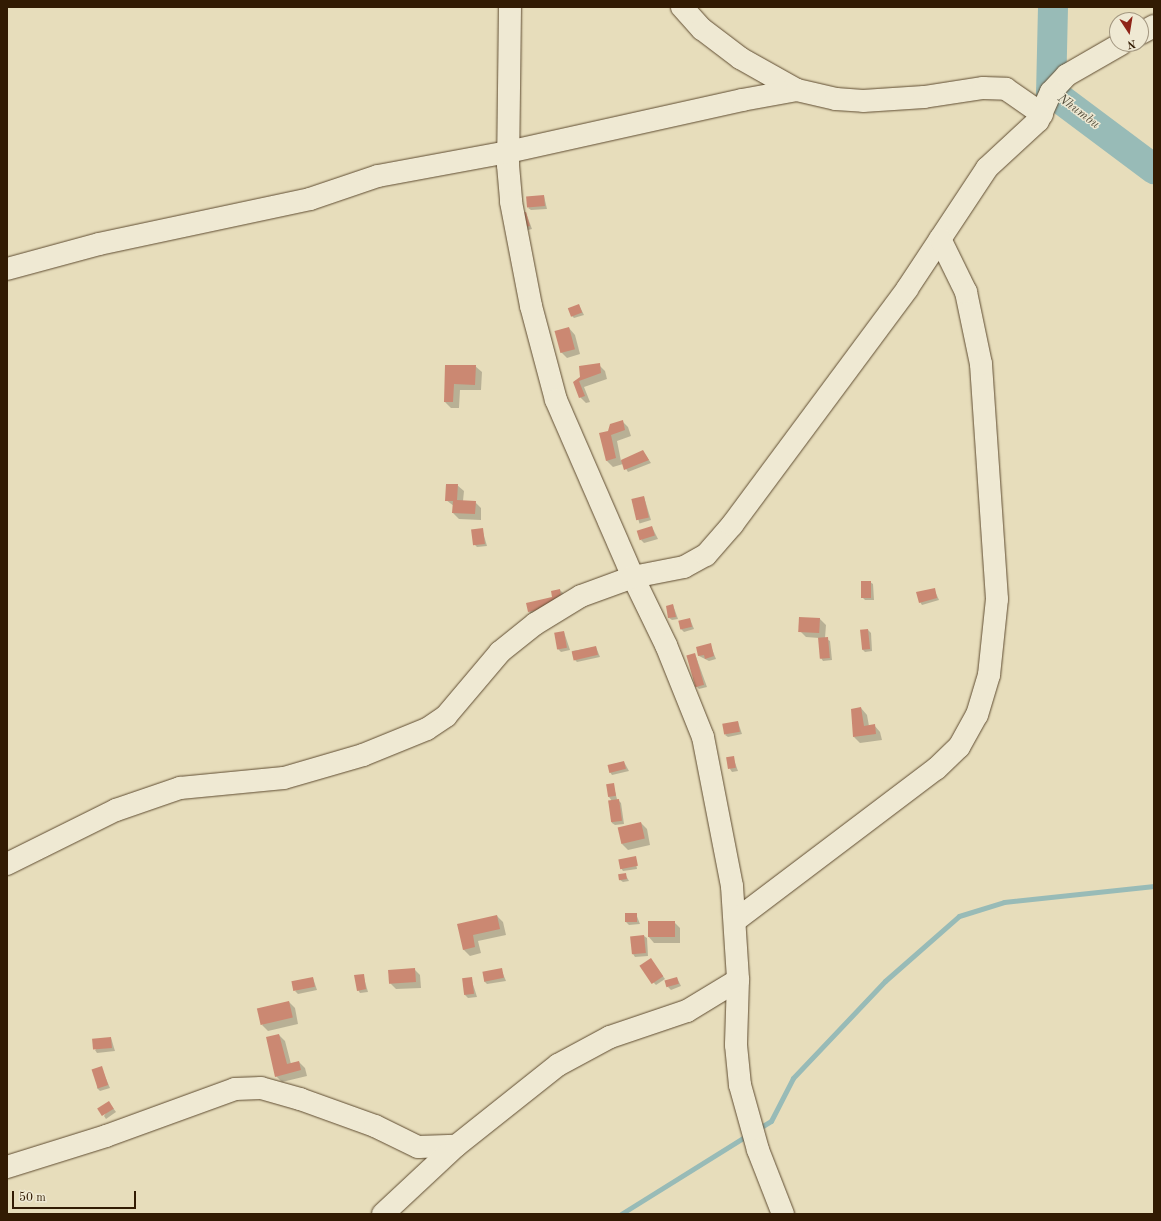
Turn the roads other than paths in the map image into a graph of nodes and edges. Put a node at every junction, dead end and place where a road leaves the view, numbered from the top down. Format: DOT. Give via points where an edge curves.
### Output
graph roads {
  1 [pos="510,7"];
  2 [pos="682,7"];
  3 [pos="1109,51"];
  4 [pos="797,90"];
  5 [pos="1042,114"];
  6 [pos="508,152"];
  7 [pos="940,239"];
  8 [pos="7,269"];
  9 [pos="633,577"];
  10 [pos="7,864"];
  11 [pos="736,920"];
  12 [pos="738,980"];
  13 [pos="456,1146"];
  14 [pos="7,1166"];
  15 [pos="383,1214"];
  16 [pos="783,1214"];
  1 -- 6 [label="street"];
  2 -- 4 [label="street" via="702,28 740,58"];
  3 -- 5 [label="street" via="1067,75 1051,92"];
  4 -- 5 [label="street" via="836,99 863,101 924,97 983,88 1006,89"];
  4 -- 6 [label="street"];
  5 -- 7 [label="street" via="1028,131 987,168"];
  6 -- 8 [label="street" via="378,176 310,199 99,244"];
  6 -- 9 [label="street" via="510,202 526,284 556,400"];
  7 -- 9 [label="street" via="862,350 732,525 706,555 684,567"];
  7 -- 11 [label="street" via="966,292 981,364 997,600 990,675 977,715 959,747 936,769"];
  9 -- 10 [label="street" via="581,596 518,635 500,652 446,716 427,730 363,755 284,778 180,788 116,810"];
  9 -- 11 [label="street" via="666,645 703,737 732,886"];
  11 -- 12 [label="street"];
  12 -- 13 [label="street" via="687,1012 610,1037 558,1065"];
  12 -- 16 [label="street" via="736,1045 742,1098"];
  13 -- 14 [label="street" via="418,1147 369,1124 300,1099 261,1088 235,1088 106,1136"];
  13 -- 15 [label="street"];
}
